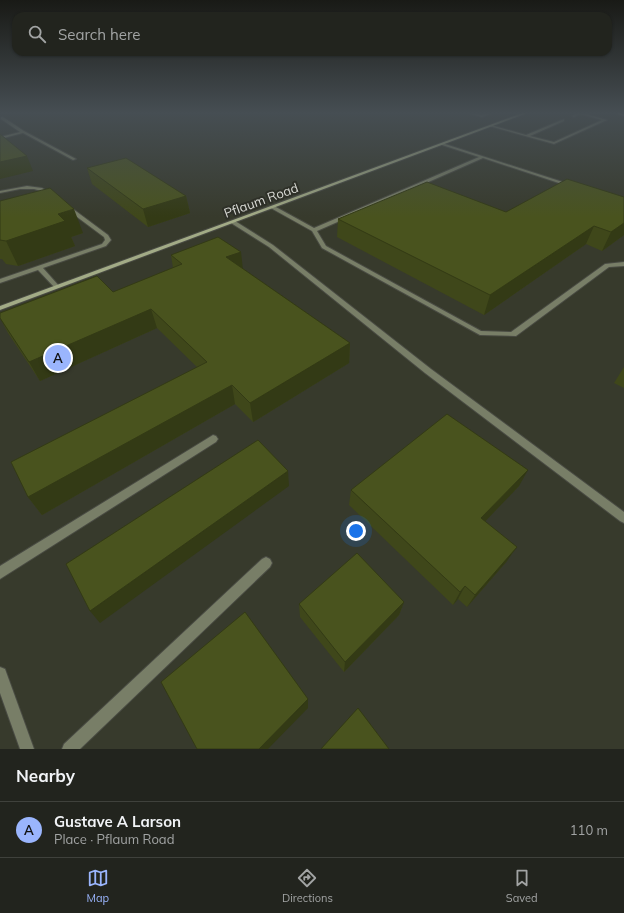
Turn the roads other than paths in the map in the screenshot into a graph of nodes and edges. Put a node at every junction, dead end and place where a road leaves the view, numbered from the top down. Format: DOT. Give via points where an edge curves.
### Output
graph roads {
  1 [pos="51,147"];
  2 [pos="435,147"];
  3 [pos="452,147"];
  4 [pos="482,157"];
  5 [pos="74,159"];
  6 [pos="418,185"];
  7 [pos="572,186"];
  8 [pos="426,188"];
  9 [pos="0,192"];
  10 [pos="57,198"];
  11 [pos="63,203"];
  12 [pos="272,207"];
  13 [pos="233,222"];
  14 [pos="314,230"];
  15 [pos="624,264"];
  16 [pos="39,268"];
  17 [pos="0,281"];
  18 [pos="57,287"];
  19 [pos="0,308"];
  20 [pos="213,439"];
  21 [pos="624,518"];
  22 [pos="266,563"];
  23 [pos="0,573"];
  24 [pos="0,674"];
  25 [pos="27,749"];
  26 [pos="69,749"];
  1 -- 5 [label="street"];
  2 -- 12 [label="street, Pflaum Road"];
  3 -- 4 [label="street"];
  4 -- 6 [label="street"];
  4 -- 7 [label="street"];
  6 -- 8 [label="street"];
  6 -- 14 [label="street"];
  9 -- 10 [label="street" via="34,187 45,189"];
  11 -- 16 [label="street" via="108,240 104,245"];
  12 -- 13 [label="street, Pflaum Road"];
  12 -- 14 [label="street"];
  13 -- 18 [label="street, Pflaum Road"];
  13 -- 21 [label="street" via="271,246 428,371"];
  14 -- 15 [label="street" via="324,247 480,333 513,334 607,265"];
  16 -- 17 [label="street"];
  16 -- 18 [label="street"];
  18 -- 19 [label="street, Pflaum Road"];
  20 -- 23 [label="street"];
  22 -- 26 [label="street"];
  24 -- 25 [label="street"];
}
